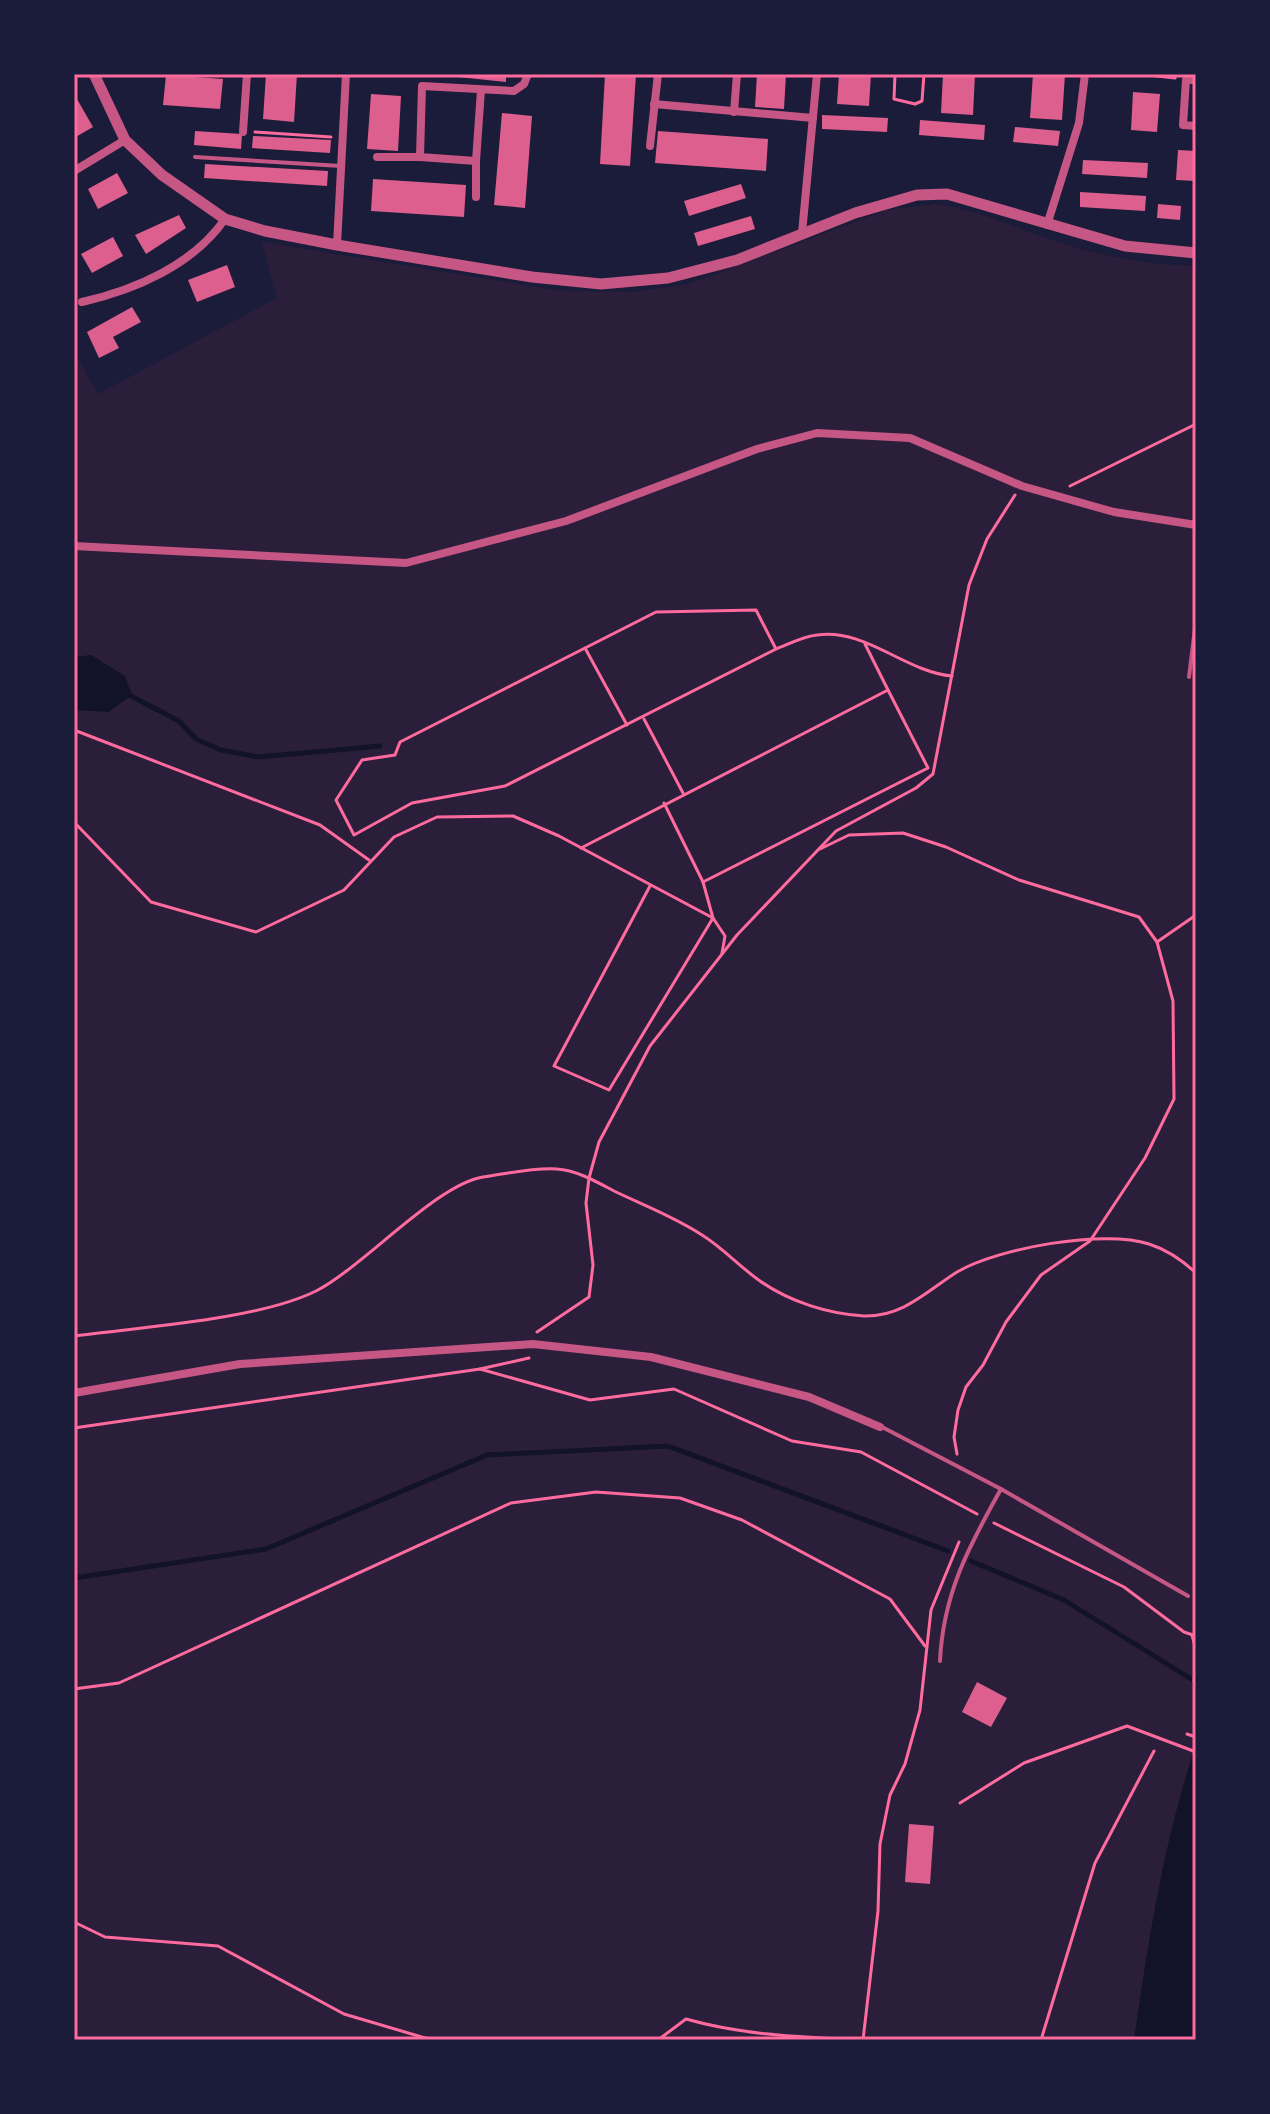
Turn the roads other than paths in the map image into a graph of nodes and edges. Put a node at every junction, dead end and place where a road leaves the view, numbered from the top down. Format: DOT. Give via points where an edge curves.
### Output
graph roads {
  1 [pos="94,74"];
  2 [pos="247,74"];
  3 [pos="346,74"];
  4 [pos="528,74"];
  5 [pos="658,74"];
  6 [pos="737,74"];
  7 [pos="817,74"];
  8 [pos="1085,74"];
  9 [pos="1191,80"];
  10 [pos="481,90"];
  11 [pos="654,104"];
  12 [pos="734,112"];
  13 [pos="813,118"];
  14 [pos="1196,126"];
  15 [pos="243,132"];
  16 [pos="125,140"];
  17 [pos="650,146"];
  18 [pos="195,157"];
  19 [pos="377,157"];
  20 [pos="420,157"];
  21 [pos="476,161"];
  22 [pos="341,166"];
  23 [pos="74,171"];
  24 [pos="476,197"];
  25 [pos="225,219"];
  26 [pos="1047,225"];
  27 [pos="802,233"];
  28 [pos="337,245"];
  29 [pos="1196,253"];
  30 [pos="82,302"];
  31 [pos="1196,525"];
  32 [pos="74,546"];
  33 [pos="1196,620"];
  34 [pos="1189,677"];
  35 [pos="74,1393"];
  36 [pos="880,1427"];
  37 [pos="1001,1489"];
  38 [pos="1188,1596"];
  39 [pos="940,1661"];
  1 -- 16 [label="street"];
  2 -- 15 [label="street"];
  3 -- 22 [label="street"];
  4 -- 10 [label="street" via="514,91"];
  5 -- 11 [label="street"];
  6 -- 12 [label="street"];
  7 -- 13 [label="street"];
  8 -- 26 [label="street" via="1079,123"];
  9 -- 14 [label="street" via="1183,125"];
  10 -- 20 [label="street" via="422,86"];
  10 -- 21 [label="street"];
  11 -- 12 [label="street"];
  11 -- 17 [label="street"];
  12 -- 13 [label="street"];
  13 -- 27 [label="street"];
  16 -- 23 [label="street"];
  16 -- 25 [label="street" via="162,175"];
  18 -- 22 [label="lane"];
  19 -- 20 [label="street"];
  20 -- 21 [label="street"];
  21 -- 24 [label="street"];
  22 -- 28 [label="street"];
  25 -- 28 [label="street"];
  25 -- 30 [label="street" via="190,257 117,294"];
  26 -- 27 [label="street" via="947,194 886,201"];
  26 -- 29 [label="street" via="1125,246"];
  27 -- 28 [label="street" via="703,270 624,283 532,277"];
  31 -- 32 [label="street" via="1114,512 1022,486 910,438 817,433 757,449 566,521 406,563"];
  33 -- 34 [label="lane"];
  35 -- 36 [label="street" via="240,1364 533,1344 651,1357 809,1397"];
  36 -- 37 [label="lane"];
  37 -- 38 [label="lane"];
  37 -- 39 [label="lane" via="963,1557 948,1597"];
}
